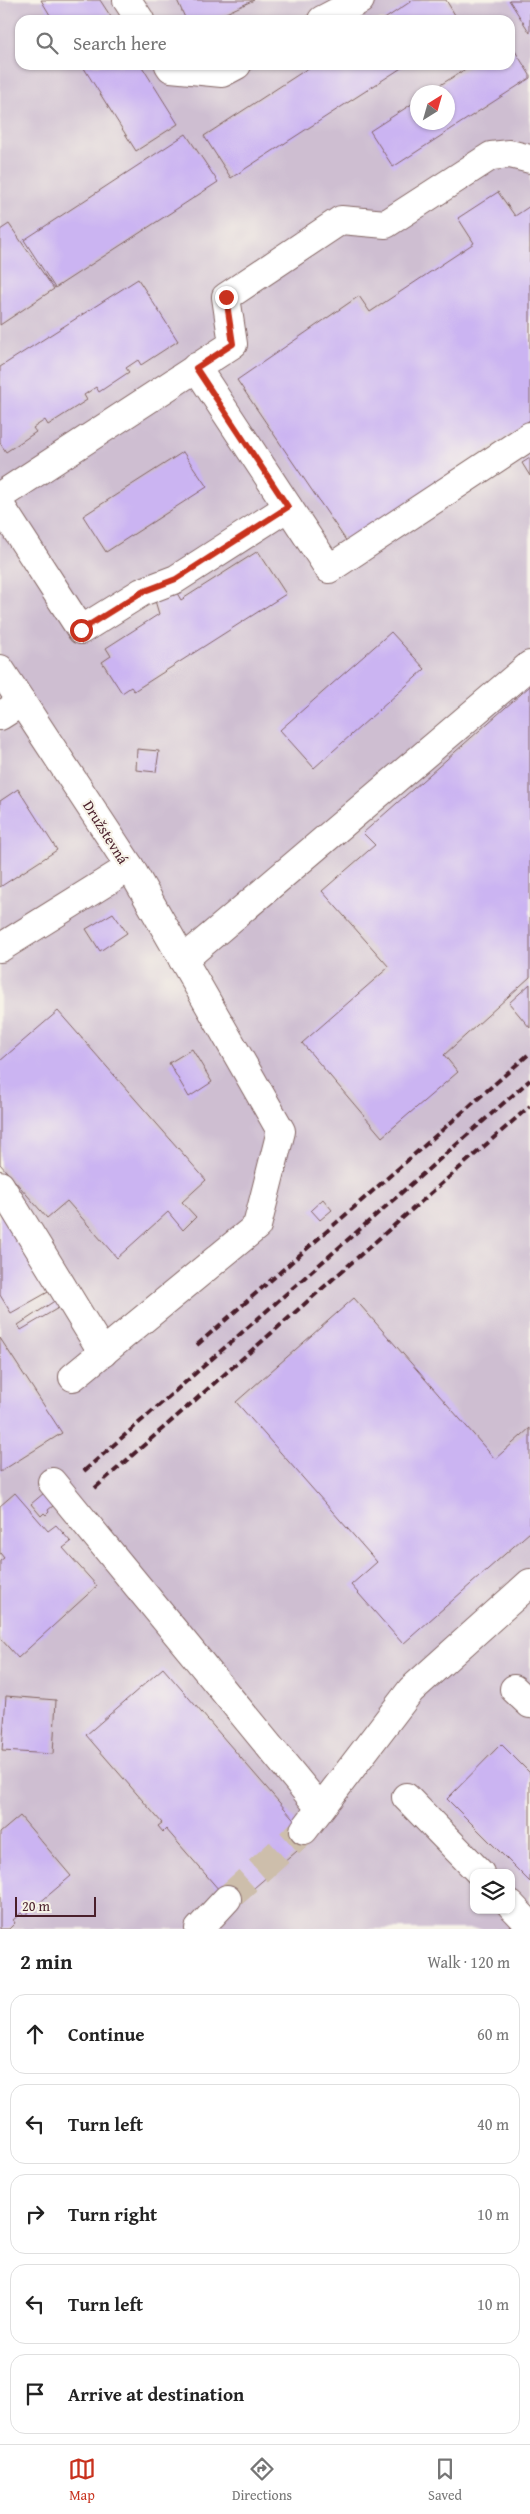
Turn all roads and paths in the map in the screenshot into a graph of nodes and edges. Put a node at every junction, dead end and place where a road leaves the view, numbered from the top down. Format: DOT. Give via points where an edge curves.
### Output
graph roads {
  1 [pos="127,0"];
  2 [pos="360,0"];
  3 [pos="137,15"];
  4 [pos="332,15"];
  5 [pos="191,70"];
  6 [pos="228,70"];
  7 [pos="530,159"];
  8 [pos="196,368"];
  9 [pos="530,436"];
  10 [pos="0,496"];
  11 [pos="0,505"];
  12 [pos="288,507"];
  13 [pos="530,665"];
  14 [pos="2,677"];
  15 [pos="11,709"];
  16 [pos="130,867"];
  17 [pos="0,948"];
  18 [pos="183,960"];
  19 [pos="0,1186"];
  20 [pos="103,1353"];
  21 [pos="73,1377"];
  22 [pos="52,1482"];
  23 [pos="530,1583"];
  24 [pos="406,1797"];
  25 [pos="320,1808"];
  26 [pos="304,1830"];
  27 [pos="476,1869"];
  28 [pos="227,1899"];
  29 [pos="515,1909"];
  30 [pos="530,1924"];
  31 [pos="199,1929"];
  1 -- 3 [label="street"];
  2 -- 4 [label="street"];
  5 -- 6 [label="street" via="222,73"];
  7 -- 8 [label="street" via="510,154 491,156 386,224 340,220 226,297 233,344"];
  8 -- 10 [label="street"];
  8 -- 12 [label="street"];
  9 -- 12 [label="street" via="329,569"];
  11 -- 12 [label="street" via="81,630 142,592 176,579"];
  13 -- 18 [label="street"];
  14 -- 15 [label="street, Družstevná"];
  15 -- 16 [label="street, Družstevná"];
  16 -- 17 [label="street, Družstevná"];
  16 -- 18 [label="street"];
  18 -- 20 [label="street" via="281,1131 257,1226"];
  19 -- 20 [label="street"];
  20 -- 21 [label="street"];
  22 -- 25 [label="street"];
  23 -- 25 [label="street" via="411,1690"];
  24 -- 27 [label="street"];
  25 -- 26 [label="street"];
  28 -- 31 [label="street"];
  29 -- 30 [label="street"];
}
